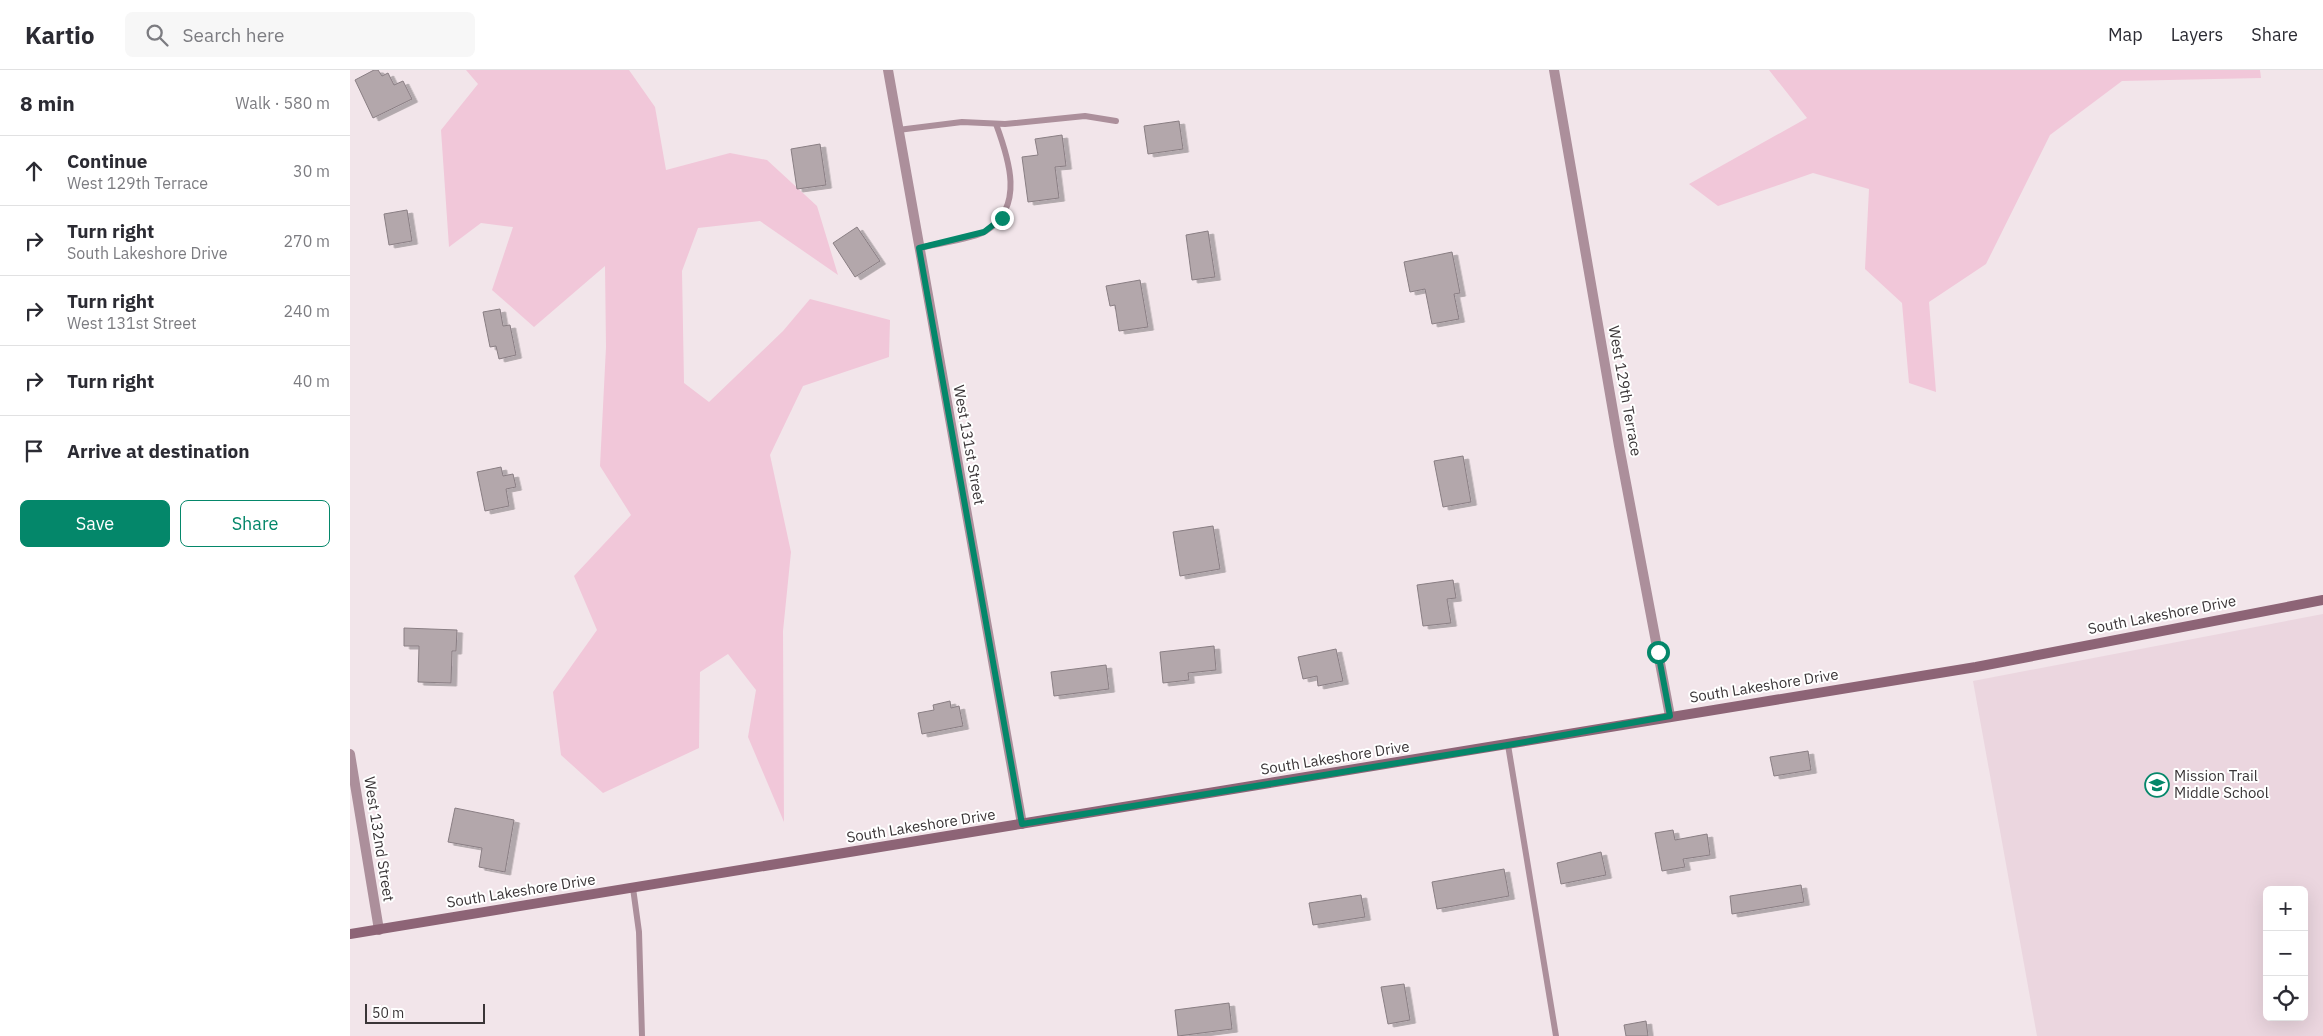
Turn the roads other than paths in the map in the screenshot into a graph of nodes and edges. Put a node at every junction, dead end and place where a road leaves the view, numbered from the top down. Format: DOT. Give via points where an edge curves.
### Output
graph roads {
  1 [pos="888,70"];
  2 [pos="1554,70"];
  3 [pos="1116,121"];
  4 [pos="996,124"];
  5 [pos="898,130"];
  6 [pos="919,248"];
  7 [pos="2323,600"];
  8 [pos="1670,716"];
  9 [pos="1508,745"];
  10 [pos="350,754"];
  11 [pos="1022,824"];
  12 [pos="633,888"];
  13 [pos="379,930"];
  14 [pos="350,934"];
  15 [pos="642,1036"];
  16 [pos="1556,1036"];
  1 -- 5 [label="street, West 131st Street"];
  2 -- 8 [label="street, West 129th Terrace"];
  3 -- 4 [label="lane" via="1085,116"];
  4 -- 5 [label="lane" via="962,122"];
  4 -- 6 [label="lane" via="1010,175 1010,199 1002,218 984,232"];
  5 -- 6 [label="street, West 131st Street"];
  6 -- 11 [label="street, West 131st Street"];
  7 -- 8 [label="street, South Lakeshore Drive" via="1976,667"];
  8 -- 9 [label="street, South Lakeshore Drive"];
  9 -- 11 [label="street, South Lakeshore Drive"];
  9 -- 16 [label="lane"];
  10 -- 13 [label="street, West 132nd Street"];
  11 -- 12 [label="street, South Lakeshore Drive"];
  12 -- 13 [label="street, South Lakeshore Drive"];
  12 -- 15 [label="lane" via="639,932"];
  13 -- 14 [label="street, South Lakeshore Drive"];
}
